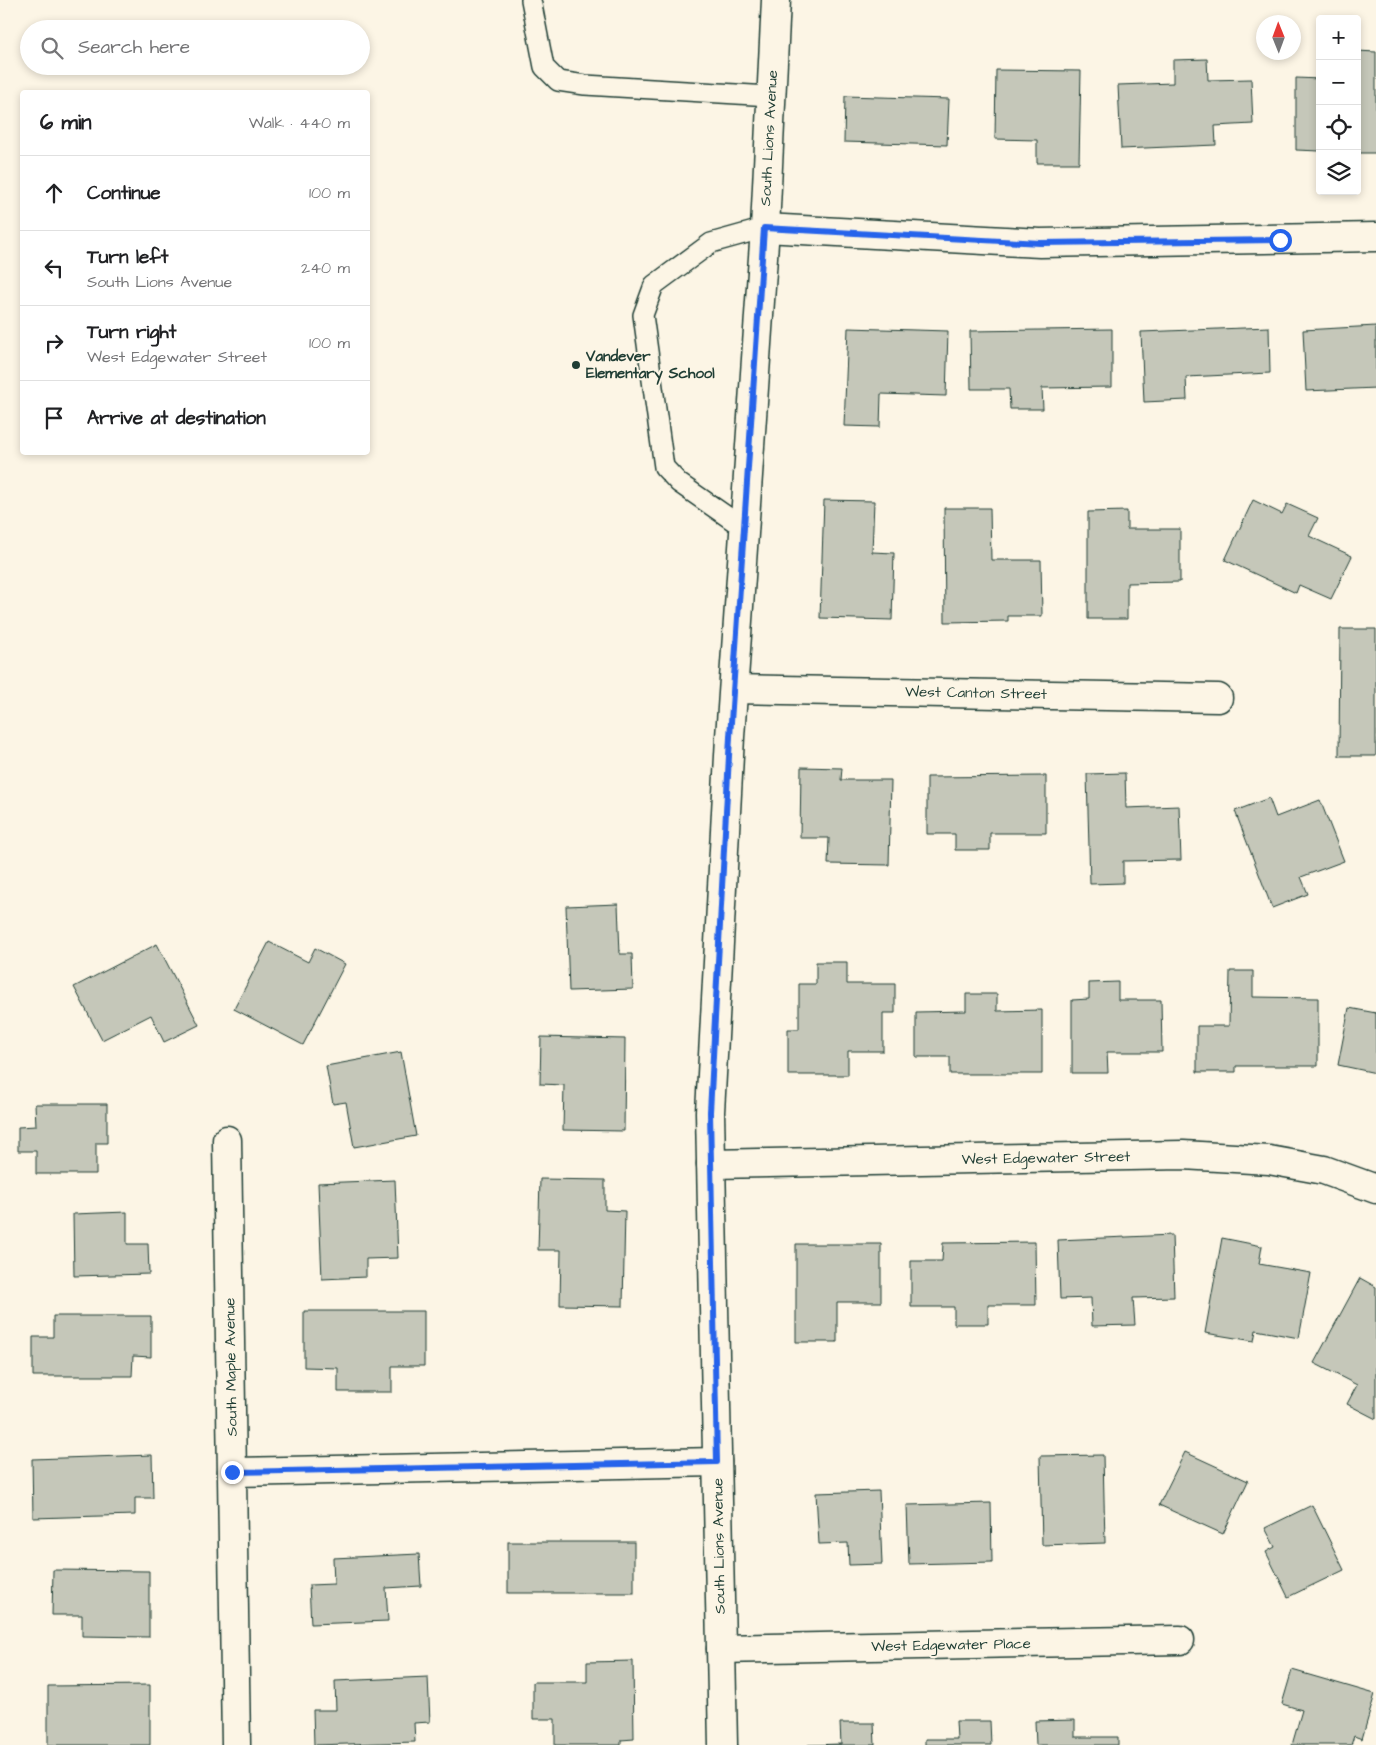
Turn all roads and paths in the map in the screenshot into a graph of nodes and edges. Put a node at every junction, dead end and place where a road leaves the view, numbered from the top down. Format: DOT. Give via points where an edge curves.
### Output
graph roads {
  1 [pos="531,0"];
  2 [pos="776,0"];
  3 [pos="771,96"];
  4 [pos="764,228"];
  5 [pos="1376,238"];
  6 [pos="745,529"];
  7 [pos="734,689"];
  8 [pos="1218,698"];
  9 [pos="227,1140"];
  10 [pos="710,1164"];
  11 [pos="1376,1190"];
  12 [pos="717,1462"];
  13 [pos="232,1472"];
  14 [pos="1180,1640"];
  15 [pos="721,1649"];
  16 [pos="236,1745"];
  17 [pos="723,1745"];
  1 -- 3 [label="lane" via="544,67 558,81"];
  2 -- 3 [label="street, South Lions Avenue"];
  3 -- 4 [label="street, South Lions Avenue"];
  4 -- 5 [label="street" via="1040,243"];
  4 -- 6 [label="street, South Lions Avenue"];
  4 -- 6 [label="lane" via="711,243 654,285 643,315 664,467 679,483"];
  6 -- 7 [label="street, South Lions Avenue"];
  7 -- 8 [label="street, West Canton Street"];
  7 -- 10 [label="street, South Lions Avenue" via="710,1112"];
  9 -- 13 [label="street, South Maple Avenue"];
  10 -- 11 [label="street, West Edgewater Street" via="1182,1155 1278,1162 1324,1170"];
  10 -- 12 [label="street, South Lions Avenue"];
  12 -- 13 [label="street"];
  12 -- 15 [label="street, South Lions Avenue"];
  13 -- 16 [label="street, South Maple Avenue"];
  14 -- 15 [label="street, West Edgewater Place"];
  15 -- 17 [label="street, South Lions Avenue"];
}
